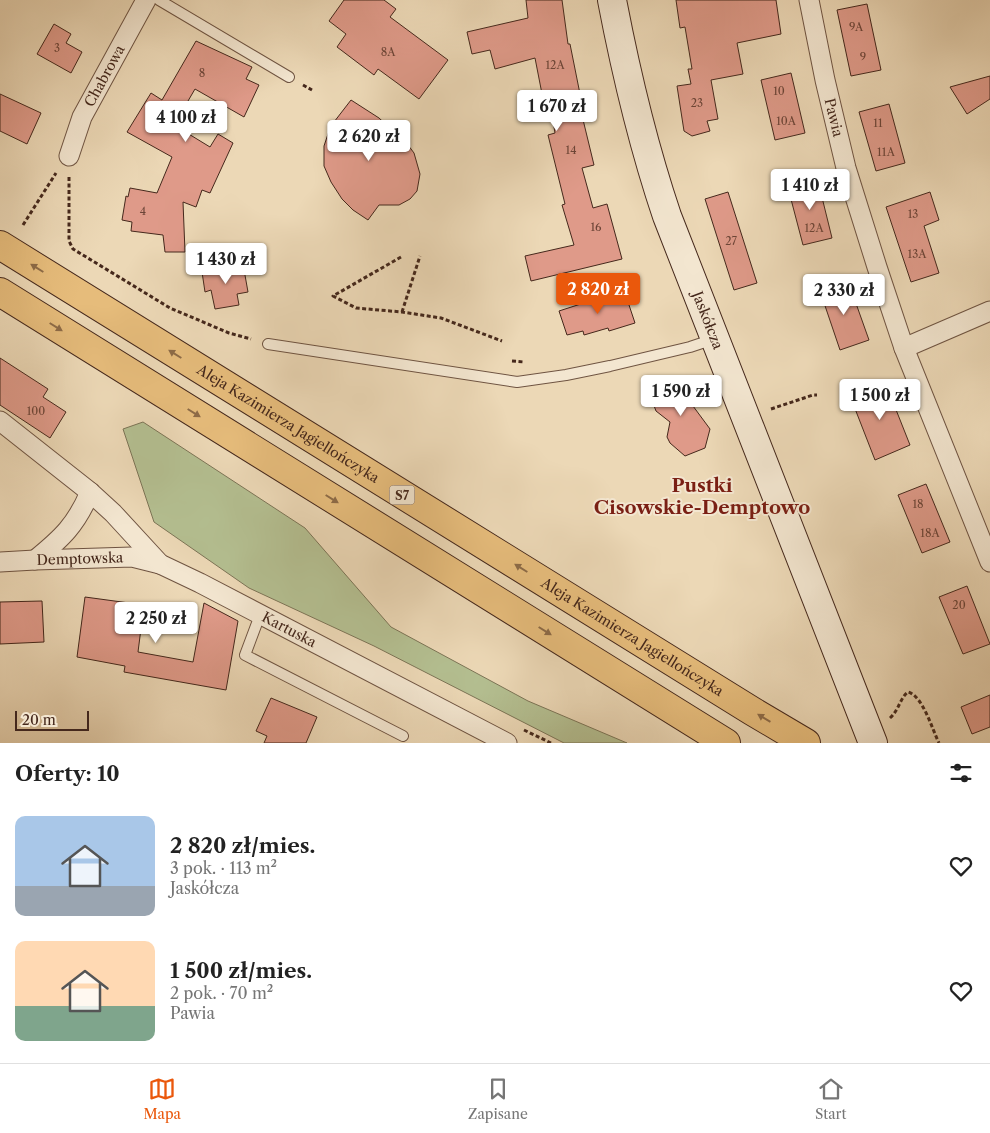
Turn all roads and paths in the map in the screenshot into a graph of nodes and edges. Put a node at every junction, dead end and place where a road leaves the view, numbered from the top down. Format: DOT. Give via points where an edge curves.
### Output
graph roads {
  1 [pos="146,0"];
  2 [pos="159,0"];
  3 [pos="612,0"];
  4 [pos="809,0"];
  5 [pos="289,77"];
  6 [pos="69,156"];
  7 [pos="51,181"];
  8 [pos="23,225"];
  9 [pos="0,245"];
  10 [pos="420,256"];
  11 [pos="401,257"];
  12 [pos="0,292"];
  13 [pos="990,311"];
  14 [pos="402,312"];
  15 [pos="714,339"];
  16 [pos="502,341"];
  17 [pos="268,344"];
  18 [pos="904,348"];
  19 [pos="817,395"];
  20 [pos="773,408"];
  21 [pos="0,421"];
  22 [pos="90,492"];
  23 [pos="35,560"];
  24 [pos="0,562"];
  25 [pos="990,562"];
  26 [pos="160,564"];
  27 [pos="260,615"];
  28 [pos="888,716"];
  29 [pos="516,726"];
  30 [pos="403,736"];
  31 [pos="507,743"];
  32 [pos="551,743"];
  33 [pos="726,743"];
  34 [pos="806,743"];
  35 [pos="873,743"];
  36 [pos="939,743"];
  1 -- 6 [label="street, Chabrowa" via="82,117"];
  2 -- 5 [label="lane"];
  3 -- 15 [label="street, Jaskółcza" via="655,180"];
  4 -- 18 [label="street, Pawia" via="846,168"];
  6 -- 17 [label="path" via="69,240 73,249 170,308 229,333"];
  7 -- 8 [label="path"];
  34 -- 9 [label="highway, Aleja Kazimierza Jagiellończyka / S7, one-way"];
  10 -- 14 [label="path"];
  11 -- 14 [label="path" via="333,296 356,308"];
  12 -- 33 [label="highway, one-way"];
  13 -- 18 [label="street"];
  14 -- 16 [label="path" via="441,318"];
  15 -- 17 [label="lane" via="566,376 517,382"];
  15 -- 35 [label="street, Jaskółcza"];
  18 -- 25 [label="street, Pawia"];
  19 -- 20 [label="path"];
  21 -- 22 [label="street, Kartuska"];
  22 -- 23 [label="street" via="71,528"];
  22 -- 26 [label="street, Kartuska"];
  23 -- 24 [label="street, Demptowska"];
  23 -- 26 [label="street, Demptowska" via="132,557"];
  26 -- 27 [label="street, Kartuska"];
  27 -- 30 [label="lane" via="246,655"];
  27 -- 31 [label="street, Kartuska"];
  28 -- 36 [label="path" via="894,715 905,693 914,693"];
  29 -- 32 [label="path"];
}
